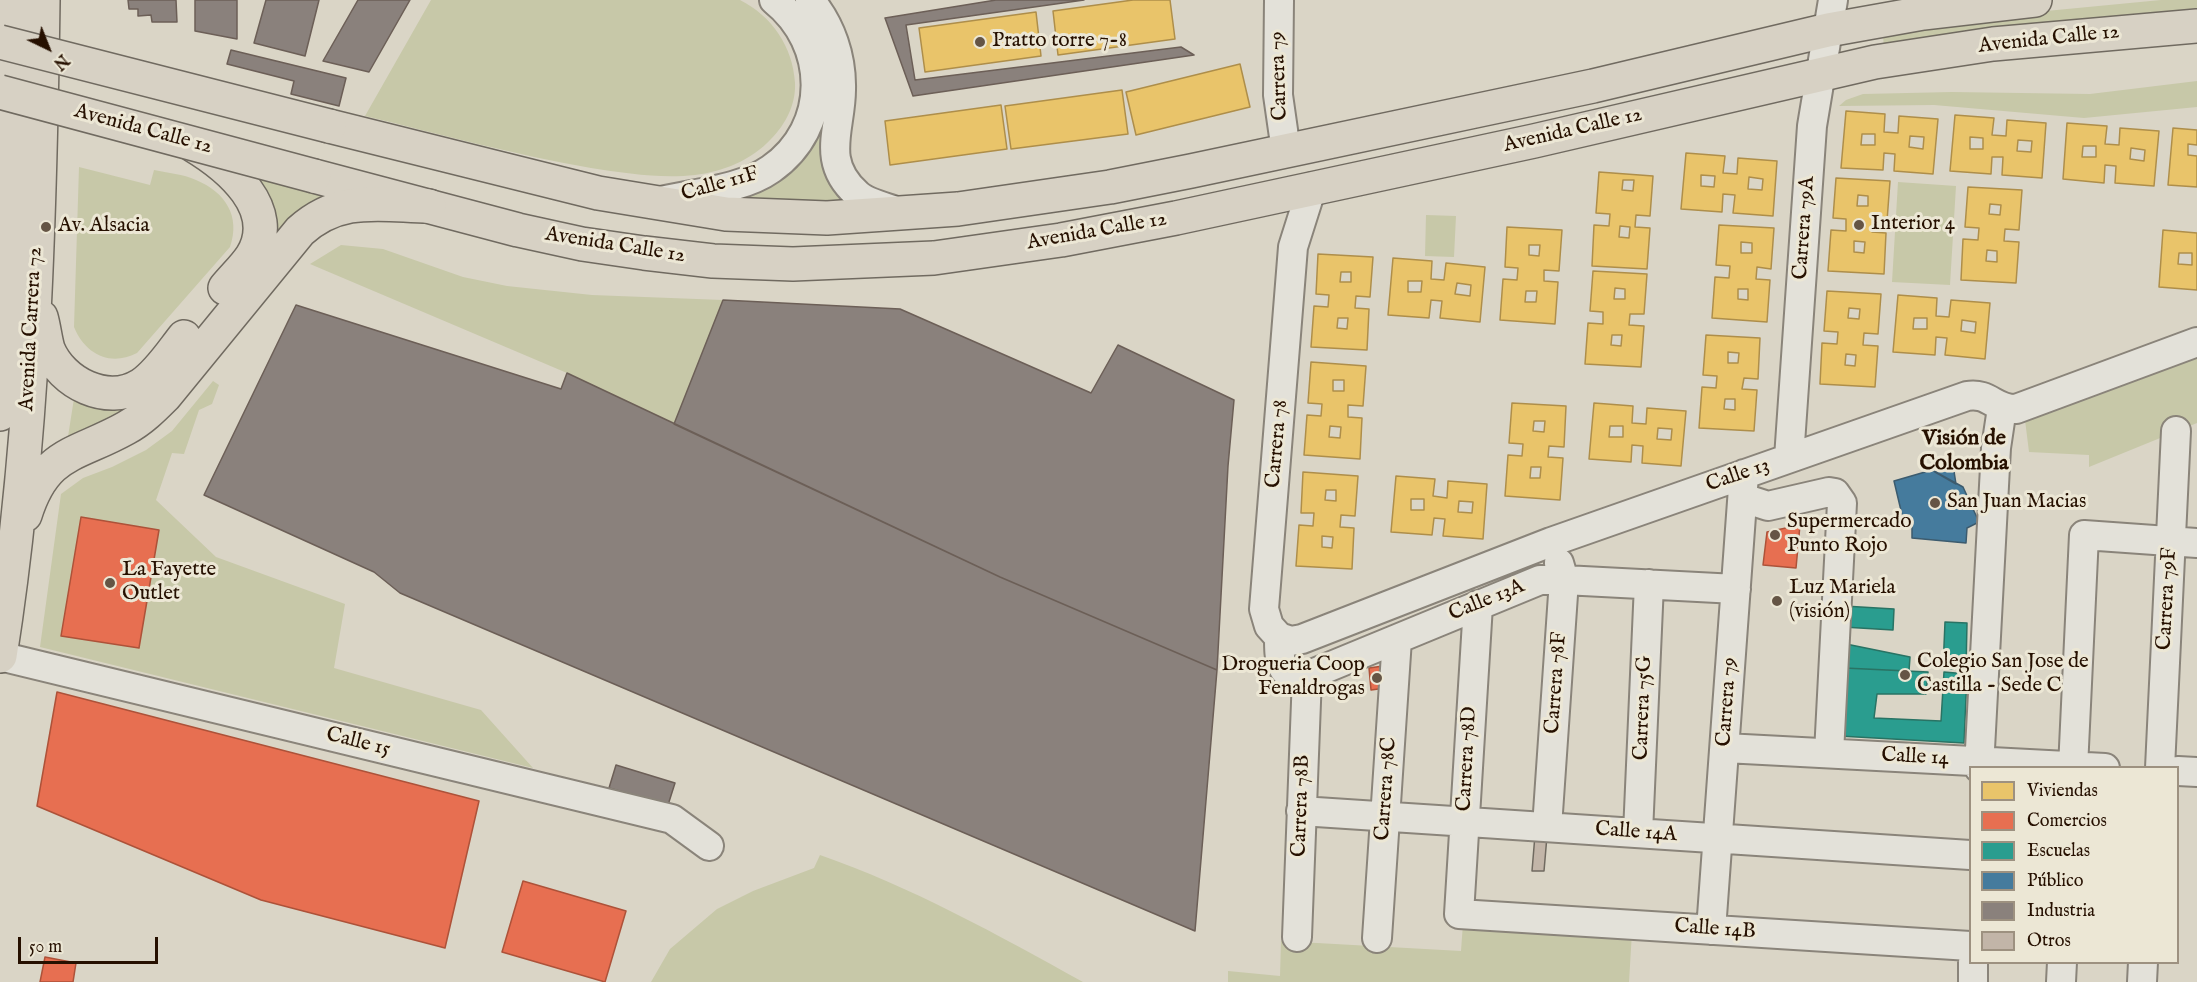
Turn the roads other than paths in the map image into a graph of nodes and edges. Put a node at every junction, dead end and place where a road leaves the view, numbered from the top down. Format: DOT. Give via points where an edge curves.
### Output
graph roads {
  1 [pos="15,0"];
  2 [pos="43,0"];
  3 [pos="774,0"];
  4 [pos="810,0"];
  5 [pos="1279,0"];
  6 [pos="2035,0"];
  7 [pos="1830,15"];
  8 [pos="2197,26"];
  9 [pos="0,42"];
  10 [pos="1820,74"];
  11 [pos="0,92"];
  12 [pos="14,133"];
  13 [pos="189,142"];
  14 [pos="1286,151"];
  15 [pos="1312,187"];
  16 [pos="1270,196"];
  17 [pos="650,203"];
  18 [pos="429,206"];
  19 [pos="899,212"];
  20 [pos="39,216"];
  21 [pos="1293,247"];
  22 [pos="36,293"];
  23 [pos="2197,342"];
  24 [pos="2002,408"];
  25 [pos="0,414"];
  26 [pos="2176,431"];
  27 [pos="1789,459"];
  28 [pos="1743,486"];
  29 [pos="20,489"];
  30 [pos="0,536"];
  31 [pos="1551,542"];
  32 [pos="2184,543"];
  33 [pos="13,572"];
  34 [pos="1564,580"];
  35 [pos="1649,584"];
  36 [pos="1736,589"];
  37 [pos="1478,604"];
  38 [pos="1279,637"];
  39 [pos="1397,639"];
  40 [pos="0,656"];
  41 [pos="1307,676"];
  42 [pos="1725,747"];
  43 [pos="1829,753"];
  44 [pos="1979,764"];
  45 [pos="2042,766"];
  46 [pos="2073,766"];
  47 [pos="2160,766"];
  48 [pos="2179,771"];
  49 [pos="2197,772"];
  50 [pos="1302,811"];
  51 [pos="1385,816"];
  52 [pos="1465,821"];
  53 [pos="1547,827"];
  54 [pos="1638,833"];
  55 [pos="1718,838"];
  56 [pos="710,846"];
  57 [pos="1969,855"];
  58 [pos="1459,914"];
  59 [pos="1712,930"];
  60 [pos="1297,937"];
  61 [pos="1377,938"];
  62 [pos="1969,946"];
  63 [pos="1973,964"];
  64 [pos="2062,964"];
  65 [pos="2143,964"];
  66 [pos="1973,982"];
  67 [pos="2061,982"];
  68 [pos="2142,982"];
  1 -- 12 [label="main road, Avenida Carrera 72"];
  2 -- 20 [label="main road, Avenida Carrera 72"];
  3 -- 17 [label="street, Calle 11F" via="799,26 815,66 816,88 804,132 790,153 748,182"];
  4 -- 19 [label="street" via="831,33 839,58 841,91 834,146 838,166 858,196"];
  5 -- 14 [label="street, Carrera 79" via="1278,95"];
  6 -- 7 [label="main road, Avenida Calle 12" via="1923,13"];
  7 -- 10 [label="street, Carrera 79A"];
  7 -- 14 [label="main road, Avenida Calle 12" via="1593,86"];
  8 -- 10 [label="main road, Avenida Calle 12" via="1993,44"];
  9 -- 17 [label="main road, Avenida Calle 12, bridge" via="536,178"];
  10 -- 15 [label="main road, Avenida Calle 12" via="1534,141"];
  10 -- 27 [label="street, Carrera 79A" via="1812,126"];
  11 -- 13 [label="main road, Avenida Calle 12, bridge"];
  12 -- 20 [label="main road"];
  12 -- 25 [label="main road, Avenida Carrera 72"];
  13 -- 18 [label="main road, Avenida Calle 12, bridge"];
  13 -- 22 [label="main road" via="218,160 250,195 258,214 260,236 253,255 158,369 140,385 122,391 99,392 80,385 63,371 48,349"];
  14 -- 19 [label="main road, Avenida Calle 12" via="1028,200"];
  15 -- 16 [label="main road, Avenida Calle 12"];
  15 -- 21 [label="street, Carrera 78"];
  16 -- 18 [label="main road, Avenida Calle 12" via="1104,233 1004,249 934,258 793,264 713,261 582,244"];
  16 -- 21 [label="street, Carrera 78" via="1289,228"];
  17 -- 19 [label="main road, Avenida Calle 12" via="792,218"];
  18 -- 33 [label="main road" via="355,204 329,210 300,231 144,417 68,454 48,471 28,503"];
  20 -- 22 [label="main road, Avenida Carrera 72"];
  21 -- 38 [label="street, Carrera 78" via="1264,609 1269,626"];
  22 -- 29 [label="main road, Avenida Carrera 72"];
  23 -- 24 [label="street" via="2028,406"];
  24 -- 27 [label="street, Calle 13" via="1982,395 1967,396"];
  24 -- 44 [label="street" via="1996,448"];
  26 -- 32 [label="street, Carrera 79F"];
  27 -- 28 [label="street, Calle 13"];
  28 -- 31 [label="street, Calle 13"];
  28 -- 36 [label="street, Carrera 79"];
  28 -- 43 [label="street" via="1768,506 1829,492 1835,493 1842,503"];
  29 -- 30 [label="main road"];
  29 -- 33 [label="main road, Avenida Carrera 72"];
  31 -- 34 [label="street, Carrera 78F"];
  31 -- 38 [label="street, Calle 13" via="1302,639"];
  32 -- 46 [label="street" via="2084,535"];
  32 -- 47 [label="street, Carrera 79F"];
  33 -- 40 [label="main road, Avenida Carrera 72"];
  34 -- 35 [label="street, Calle 13A"];
  34 -- 37 [label="street, Calle 13A" via="1540,580"];
  34 -- 53 [label="street, Carrera 78F"];
  35 -- 36 [label="street, Calle 13A"];
  35 -- 54 [label="street, Carrera 75G"];
  36 -- 42 [label="street, Carrera 79"];
  37 -- 39 [label="street, Calle 13A"];
  37 -- 52 [label="street, Carrera 78D"];
  38 -- 41 [label="street" via="1279,657 1286,672 1295,677"];
  39 -- 41 [label="street, Calle 13A"];
  39 -- 51 [label="street, Carrera 78C"];
  40 -- 56 [label="street, Calle 15" via="672,819"];
  41 -- 50 [label="street, Carrera 78B"];
  42 -- 43 [label="street, Calle 14"];
  42 -- 55 [label="street, Carrera 79"];
  43 -- 44 [label="street, Calle 14"];
  44 -- 45 [label="street, Calle 14"];
  48 -- 49 [label="street"];
  50 -- 51 [label="street, Calle 14A"];
  50 -- 60 [label="street, Carrera 78B"];
  51 -- 52 [label="street, Calle 14A"];
  51 -- 61 [label="street, Carrera 78C"];
  52 -- 53 [label="street, Calle 14A"];
  52 -- 58 [label="street, Carrera 78D"];
  53 -- 54 [label="street, Calle 14A"];
  54 -- 55 [label="street, Calle 14A"];
  55 -- 57 [label="street, Calle 14A"];
  55 -- 59 [label="street, Carrera 79"];
  58 -- 59 [label="street, Calle 14B"];
  59 -- 62 [label="street, Calle 14B"];
  63 -- 66 [label="street"];
  64 -- 67 [label="street"];
  65 -- 68 [label="street"];
}
